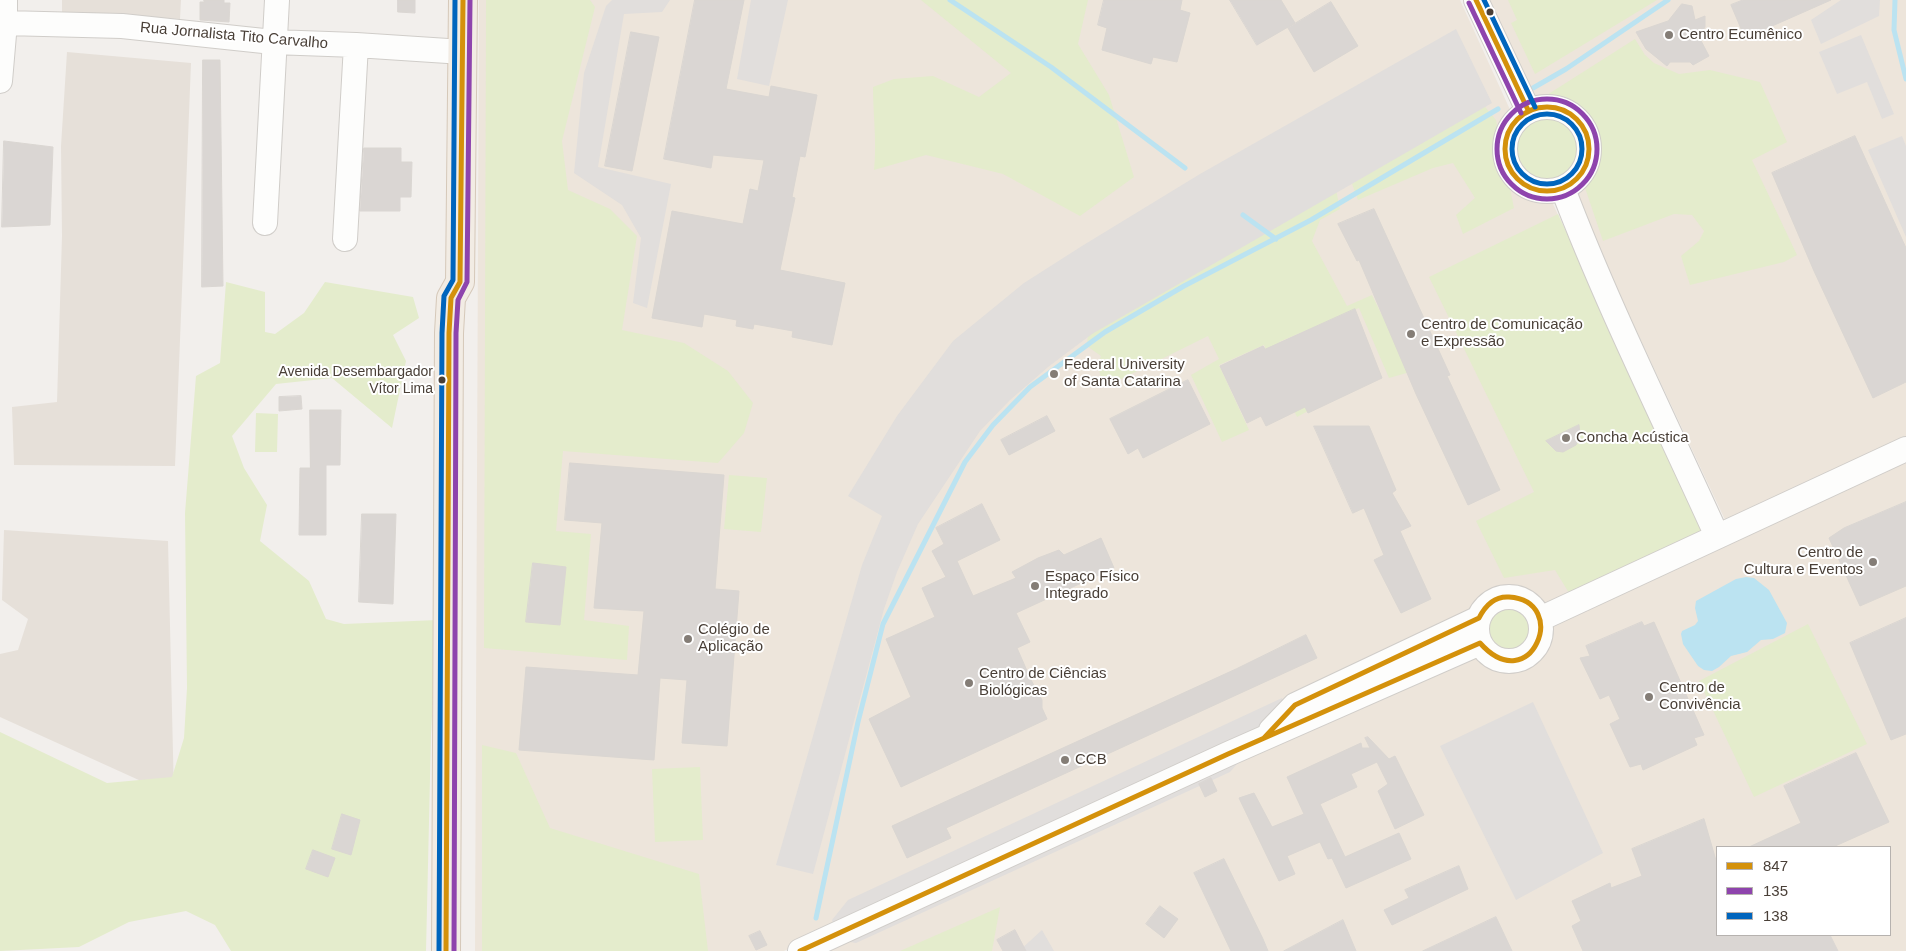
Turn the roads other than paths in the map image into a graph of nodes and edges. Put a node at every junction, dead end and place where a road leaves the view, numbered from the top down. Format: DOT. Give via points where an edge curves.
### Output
graph roads {
  1 [pos="277,0"];
  2 [pos="463,0"];
  3 [pos="1476,0"];
  4 [pos="5,11"];
  5 [pos="273,42"];
  6 [pos="356,45"];
  7 [pos="463,52"];
  8 [pos="0,81"];
  9 [pos="1528,110"];
  10 [pos="1563,189"];
  11 [pos="265,223"];
  12 [pos="345,239"];
  13 [pos="1906,449"];
  14 [pos="1717,536"];
  15 [pos="1479,618"];
  16 [pos="1540,619"];
  17 [pos="1480,643"];
  18 [pos="1264,738"];
  19 [pos="446,951"];
  20 [pos="800,951"];
  1 -- 5 [label="street"];
  2 -- 7 [label="main road"];
  3 -- 9 [label="street"];
  4 -- 5 [label="street, Rua Jornalista Tito Carvalho"];
  4 -- 8 [label="street"];
  5 -- 6 [label="street, Rua Jornalista Tito Carvalho"];
  5 -- 11 [label="street"];
  6 -- 7 [label="street, Rua Jornalista Tito Carvalho"];
  6 -- 12 [label="street"];
  7 -- 19 [label="main road" via="460,282 451,298 449,333"];
  9 -- 10 [label="street" via="1510,129 1505,142 1509,168 1527,186 1540,190"];
  9 -- 10 [label="street" via="1558,107 1572,113 1583,124 1590,141 1589,159 1580,176"];
  10 -- 14 [label="street"];
  13 -- 14 [label="street"];
  14 -- 16 [label="street"];
  15 -- 16 [label="street" via="1494,600 1516,597 1527,601"];
  15 -- 17 [label="street"];
  15 -- 18 [label="street" via="1295,705"];
  16 -- 17 [label="street" via="1542,628 1536,647 1520,659 1502,660 1486,651"];
  17 -- 18 [label="street"];
  18 -- 20 [label="street"];
}
